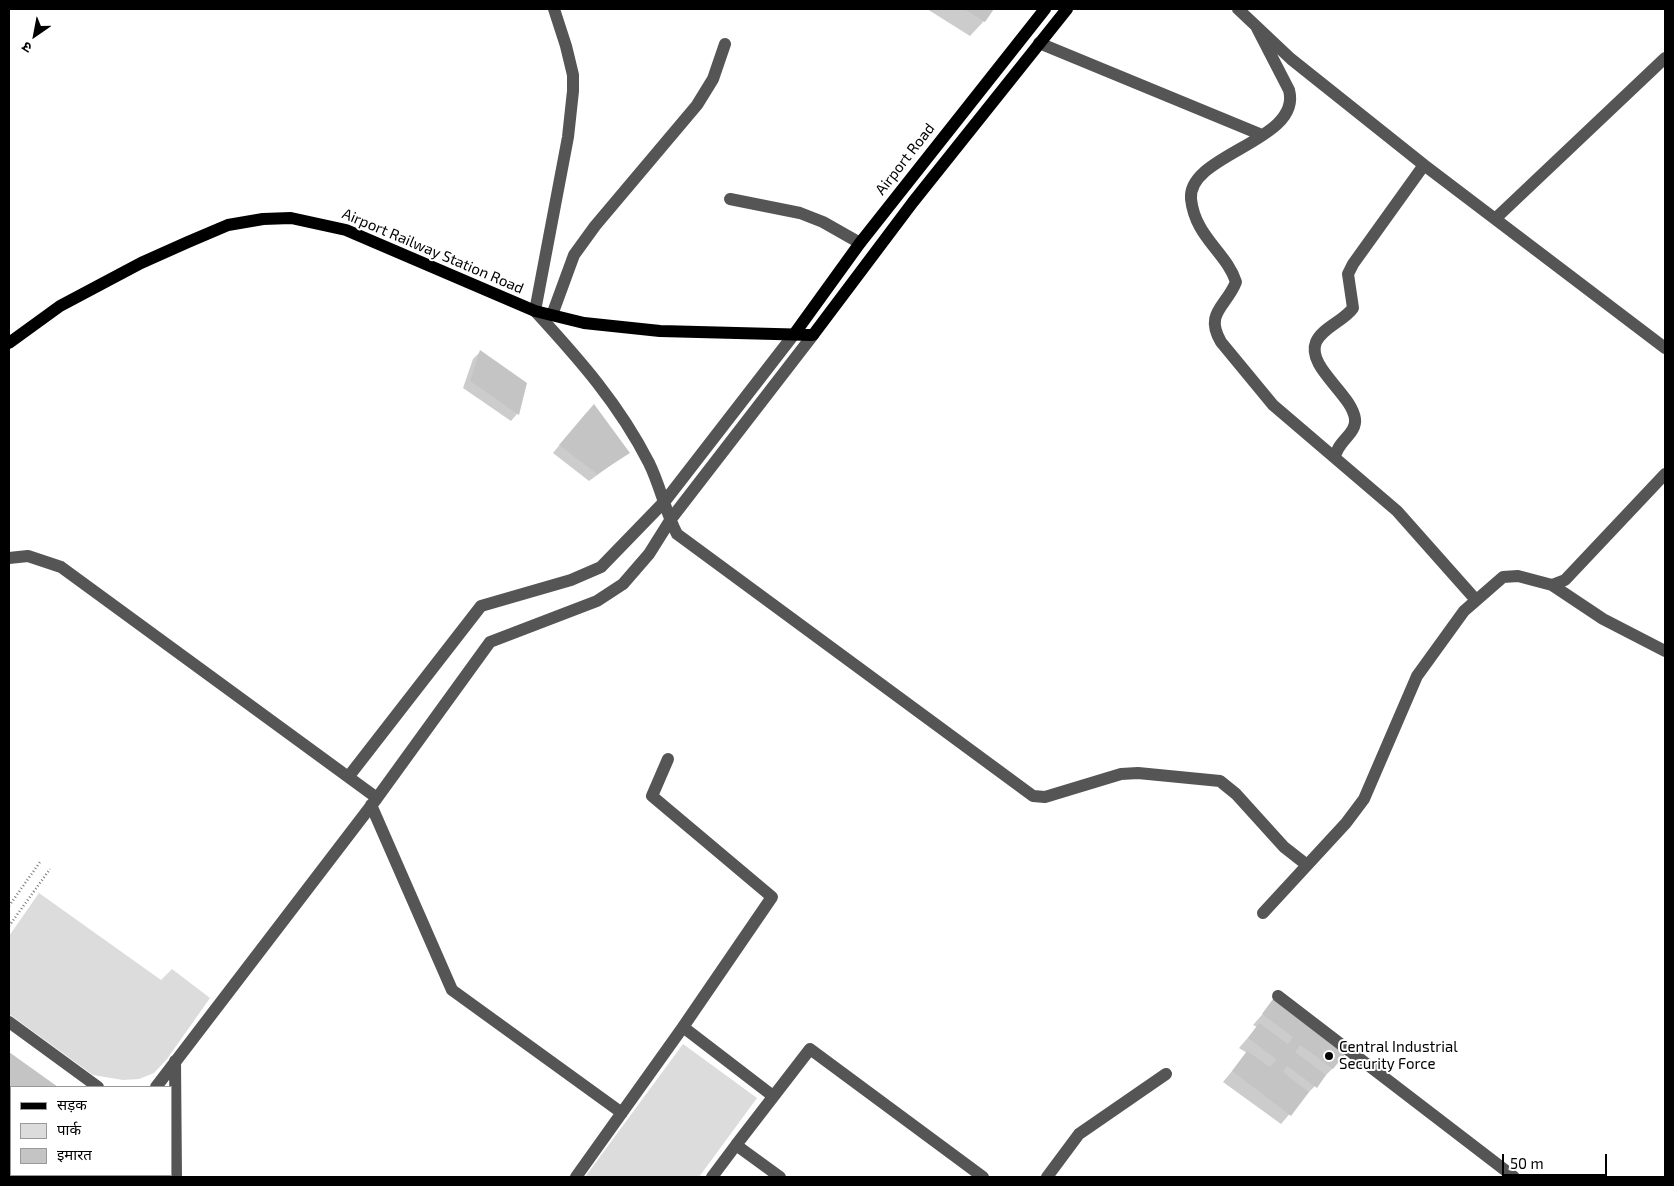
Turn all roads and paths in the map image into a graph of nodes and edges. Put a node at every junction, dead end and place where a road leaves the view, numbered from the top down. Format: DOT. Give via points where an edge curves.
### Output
graph roads {
  1 [pos="554,9"];
  2 [pos="1045,9"];
  3 [pos="1067,9"];
  4 [pos="1238,9"];
  5 [pos="1257,28"];
  6 [pos="1039,43"];
  7 [pos="725,44"];
  8 [pos="1665,58"];
  9 [pos="1262,134"];
  10 [pos="1424,165"];
  11 [pos="730,199"];
  12 [pos="1496,218"];
  13 [pos="860,243"];
  14 [pos="535,311"];
  15 [pos="552,315"];
  16 [pos="795,333"];
  17 [pos="813,335"];
  18 [pos="9,343"];
  19 [pos="1665,348"];
  20 [pos="1335,458"];
  21 [pos="1665,474"];
  22 [pos="664,501"];
  23 [pos="671,518"];
  24 [pos="9,558"];
  25 [pos="1552,585"];
  26 [pos="1476,600"];
  27 [pos="1665,650"];
  28 [pos="668,759"];
  29 [pos="349,776"];
  30 [pos="374,801"];
  31 [pos="40,862"];
  32 [pos="1307,865"];
  33 [pos="50,869"];
  34 [pos="9,906"];
  35 [pos="1263,913"];
  36 [pos="9,926"];
  37 [pos="1278,996"];
  38 [pos="9,1022"];
  39 [pos="683,1027"];
  40 [pos="175,1061"];
  41 [pos="1166,1074"];
  42 [pos="97,1086"];
  43 [pos="157,1086"];
  44 [pos="773,1096"];
  45 [pos="622,1113"];
  46 [pos="736,1145"];
  47 [pos="176,1177"];
  48 [pos="576,1177"];
  49 [pos="712,1177"];
  50 [pos="780,1177"];
  51 [pos="982,1177"];
  52 [pos="1047,1177"];
  53 [pos="1514,1177"];
  1 -- 14 [label="street" via="566,46 574,91"];
  2 -- 13 [label="main road, Airport Road"];
  3 -- 6 [label="main road"];
  4 -- 5 [label="street"];
  5 -- 9 [label="street" via="1292,99 1284,117"];
  5 -- 10 [label="street" via="1290,59"];
  6 -- 9 [label="street"];
  6 -- 17 [label="main road"];
  7 -- 15 [label="street" via="713,79 697,105 574,254"];
  8 -- 12 [label="street"];
  9 -- 20 [label="street" via="1205,172 1192,189 1191,199 1201,232 1236,282 1217,312 1215,332 1273,405"];
  10 -- 12 [label="street"];
  10 -- 20 [label="street" via="1348,274 1353,308 1348,316 1316,342 1315,354 1320,365 1354,410 1356,422 1336,450"];
  11 -- 13 [label="street" via="806,215"];
  12 -- 19 [label="street"];
  13 -- 16 [label="main road, Airport Road"];
  14 -- 15 [label="main road, Airport Railway Station Road"];
  14 -- 18 [label="main road, Airport Railway Station Road" via="346,230 291,218 262,219 228,225 141,263 60,306"];
  14 -- 22 [label="street" via="617,406 650,465"];
  15 -- 16 [label="main road, Airport Railway Station Road" via="614,328 718,334"];
  16 -- 17 [label="main road, Airport Railway Station Road"];
  16 -- 22 [label="street"];
  17 -- 23 [label="street"];
  20 -- 26 [label="street" via="1397,511"];
  21 -- 25 [label="street" via="1575,571"];
  22 -- 23 [label="street"];
  22 -- 29 [label="street" via="601,567 571,580 481,606"];
  23 -- 30 [label="street" via="649,554 623,584 596,601 490,642"];
  23 -- 32 [label="street" via="677,534 684,541 1033,796 1045,797 1121,774 1220,781 1284,847"];
  24 -- 29 [label="street" via="28,556 62,568"];
  25 -- 26 [label="street" via="1504,577"];
  25 -- 27 [label="street" via="1603,619"];
  26 -- 32 [label="street" via="1454,623 1417,676 1364,799"];
  28 -- 39 [label="street" via="652,796 772,897"];
  29 -- 30 [label="street"];
  30 -- 40 [label="street"];
  30 -- 45 [label="street" via="452,990"];
  31 -- 34 [label="path"];
  32 -- 35 [label="street"];
  33 -- 36 [label="path"];
  37 -- 53 [label="street"];
  38 -- 42 [label="street"];
  39 -- 44 [label="street"];
  39 -- 45 [label="street"];
  40 -- 43 [label="street"];
  40 -- 47 [label="street"];
  41 -- 52 [label="street" via="1079,1134"];
  44 -- 46 [label="street"];
  44 -- 51 [label="street" via="810,1049"];
  45 -- 48 [label="street"];
  46 -- 49 [label="street"];
  46 -- 50 [label="street"];
}
